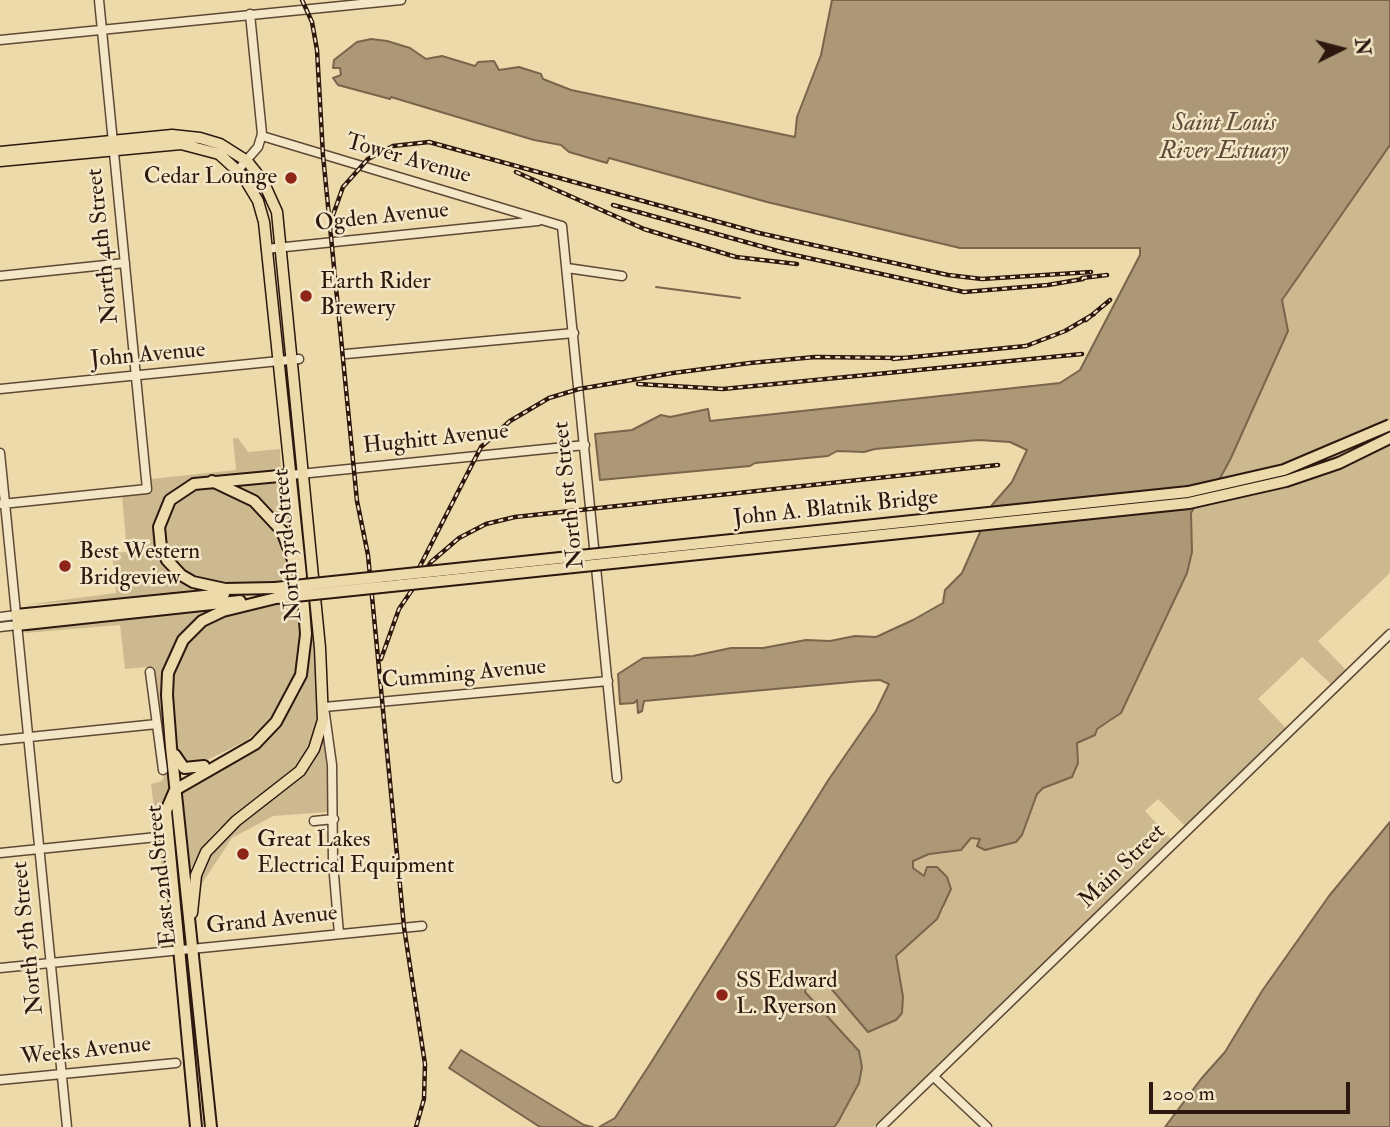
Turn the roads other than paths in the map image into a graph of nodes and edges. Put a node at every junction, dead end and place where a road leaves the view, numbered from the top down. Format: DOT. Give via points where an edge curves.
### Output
graph roads {
  1 [pos="99,0"];
  2 [pos="401,0"];
  3 [pos="250,14"];
  4 [pos="102,30"];
  5 [pos="0,40"];
  6 [pos="262,136"];
  7 [pos="113,145"];
  8 [pos="0,152"];
  9 [pos="0,161"];
  10 [pos="247,161"];
  11 [pos="238,170"];
  12 [pos="545,220"];
  13 [pos="281,247"];
  14 [pos="266,249"];
  15 [pos="125,263"];
  16 [pos="567,268"];
  17 [pos="0,276"];
  18 [pos="622,276"];
  19 [pos="574,333"];
  20 [pos="346,354"];
  21 [pos="295,359"];
  22 [pos="278,361"];
  23 [pos="136,376"];
  24 [pos="0,389"];
  25 [pos="1390,425"];
  26 [pos="1390,439"];
  27 [pos="585,445"];
  28 [pos="0,453"];
  29 [pos="303,473"];
  30 [pos="290,475"];
  31 [pos="212,481"];
  32 [pos="3,504"];
  33 [pos="302,583"];
  34 [pos="276,593"];
  35 [pos="0,617"];
  36 [pos="16,620"];
  37 [pos="0,627"];
  38 [pos="1390,634"];
  39 [pos="150,672"];
  40 [pos="608,681"];
  41 [pos="167,701"];
  42 [pos="324,707"];
  43 [pos="157,724"];
  44 [pos="268,732"];
  45 [pos="28,738"];
  46 [pos="0,740"];
  47 [pos="163,770"];
  48 [pos="617,778"];
  49 [pos="175,790"];
  50 [pos="334,819"];
  51 [pos="314,821"];
  52 [pos="157,837"];
  53 [pos="39,849"];
  54 [pos="0,853"];
  55 [pos="422,926"];
  56 [pos="340,934"];
  57 [pos="192,945"];
  58 [pos="179,950"];
  59 [pos="50,963"];
  60 [pos="0,968"];
  61 [pos="176,1063"];
  62 [pos="61,1074"];
  63 [pos="934,1077"];
  64 [pos="0,1080"];
  65 [pos="67,1127"];
  66 [pos="196,1127"];
  67 [pos="211,1127"];
  68 [pos="881,1127"];
  69 [pos="987,1127"];
  1 -- 4 [label="street, North 4th Street"];
  2 -- 3 [label="street"];
  3 -- 4 [label="street"];
  3 -- 6 [label="street"];
  4 -- 5 [label="street"];
  4 -- 7 [label="street, North 4th Street"];
  6 -- 10 [label="street"];
  6 -- 12 [label="street, Tower Avenue"];
  7 -- 8 [label="main road"];
  7 -- 9 [label="main road"];
  7 -- 10 [label="main road" via="172,135 194,137 220,144"];
  7 -- 11 [label="main road" via="189,144 219,154"];
  7 -- 15 [label="street, North 4th Street"];
  10 -- 11 [label="street"];
  10 -- 13 [label="main road, North 3rd Street" via="273,199"];
  11 -- 14 [label="main road, North 3rd Street" via="260,207"];
  12 -- 13 [label="street, Ogden Avenue"];
  12 -- 16 [label="street, North 1st Street" via="562,226"];
  13 -- 14 [label="street, Ogden Avenue"];
  13 -- 21 [label="main road, North 3rd Street"];
  14 -- 22 [label="main road, North 3rd Street"];
  15 -- 17 [label="street"];
  15 -- 23 [label="street, North 4th Street"];
  16 -- 18 [label="street"];
  16 -- 19 [label="street, North 1st Street"];
  19 -- 20 [label="street"];
  19 -- 27 [label="street, North 1st Street"];
  21 -- 22 [label="street, John Avenue"];
  21 -- 29 [label="main road, North 3rd Street"];
  22 -- 23 [label="street, John Avenue"];
  22 -- 30 [label="main road, North 3rd Street"];
  23 -- 24 [label="street, John Avenue"];
  23 -- 32 [label="street, North 4th Street" via="147,489"];
  25 -- 34 [label="highway, John A. Blatnik Bridge, bridge" via="1284,470 1188,492"];
  26 -- 34 [label="highway, John A. Blatnik Bridge, bridge" via="1286,481 1189,503"];
  27 -- 29 [label="street, Hughitt Avenue"];
  27 -- 40 [label="street, North 1st Street"];
  28 -- 32 [label="street, North 5th Street"];
  29 -- 30 [label="street, Hughitt Avenue"];
  29 -- 42 [label="main road, North 3rd Street"];
  30 -- 31 [label="highway"];
  30 -- 33 [label="main road, North 3rd Street"];
  31 -- 33 [label="highway" via="246,495 268,512 288,544"];
  31 -- 34 [label="highway" via="184,488 165,506 159,527 167,560 181,575 203,586"];
  32 -- 36 [label="street, North 5th Street"];
  33 -- 44 [label="highway, North 3rd Street" via="305,649 297,685"];
  34 -- 36 [label="highway"];
  34 -- 41 [label="highway" via="198,625 173,659"];
  35 -- 36 [label="street"];
  36 -- 37 [label="street"];
  36 -- 45 [label="street, North 5th Street"];
  38 -- 63 [label="street, Main Street"];
  39 -- 43 [label="street"];
  40 -- 42 [label="street, Cumming Avenue"];
  40 -- 48 [label="street, North 1st Street"];
  41 -- 44 [label="highway" via="175,757 187,769 207,764"];
  41 -- 49 [label="highway"];
  42 -- 50 [label="street, North 3rd Street"];
  42 -- 57 [label="main road" via="318,740 305,765 229,828 203,858 194,882"];
  43 -- 45 [label="street"];
  43 -- 47 [label="street"];
  44 -- 49 [label="highway" via="249,748"];
  45 -- 46 [label="street"];
  45 -- 53 [label="street, North 5th Street"];
  49 -- 57 [label="highway, East 2nd Street"];
  49 -- 58 [label="highway, East 2nd Street" via="166,824"];
  50 -- 51 [label="street"];
  50 -- 56 [label="street, North 3rd Street"];
  52 -- 53 [label="street"];
  53 -- 54 [label="street"];
  53 -- 59 [label="street, North 5th Street"];
  55 -- 56 [label="street, Grand Avenue"];
  56 -- 57 [label="street, Grand Avenue"];
  57 -- 58 [label="street, Grand Avenue"];
  57 -- 67 [label="highway, East 2nd Street"];
  58 -- 59 [label="street, Grand Avenue"];
  58 -- 66 [label="highway, East 2nd Street"];
  59 -- 60 [label="street, Grand Avenue"];
  59 -- 62 [label="street, North 5th Street"];
  61 -- 62 [label="street, Weeks Avenue"];
  62 -- 64 [label="street, Weeks Avenue"];
  62 -- 65 [label="street, North 5th Street"];
  63 -- 68 [label="street, Main Street"];
  63 -- 69 [label="street"];
}
